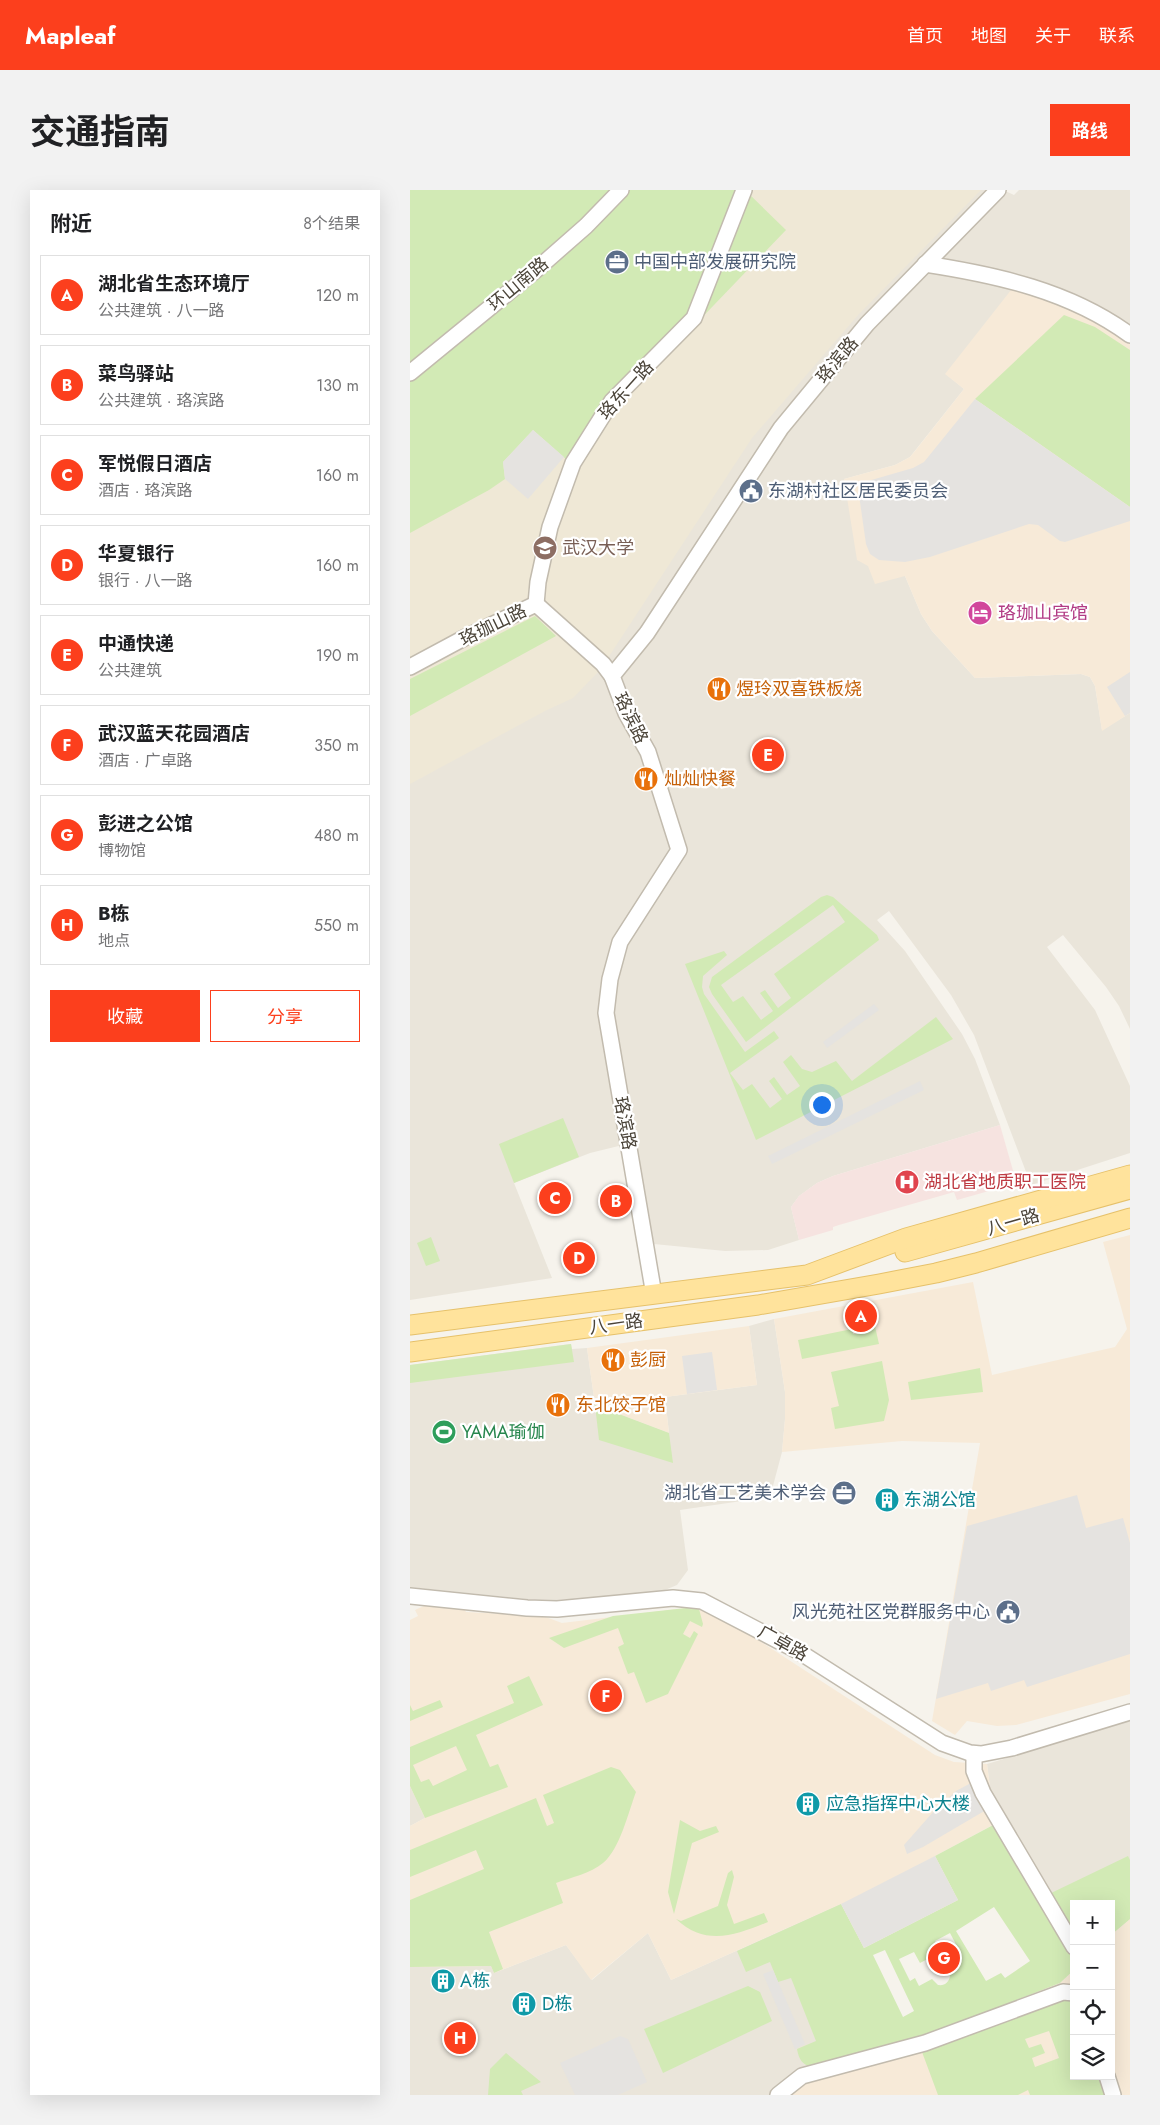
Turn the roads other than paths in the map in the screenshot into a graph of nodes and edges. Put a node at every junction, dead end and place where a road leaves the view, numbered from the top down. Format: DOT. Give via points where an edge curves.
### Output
graph roads {
  1 [pos="621,190"];
  2 [pos="744,190"];
  3 [pos="998,190"];
  4 [pos="925,264"];
  5 [pos="1130,335"];
  6 [pos="410,373"];
  7 [pos="536,604"];
  8 [pos="410,667"];
  9 [pos="612,676"];
  10 [pos="1130,1175"];
  11 [pos="1130,1190"];
  12 [pos="1130,1201"];
  13 [pos="1130,1218"];
  14 [pos="946,1247"];
  15 [pos="807,1274"];
  16 [pos="821,1294"];
  17 [pos="654,1295"];
  18 [pos="410,1325"];
  19 [pos="410,1352"];
  20 [pos="410,1596"];
  21 [pos="1130,1712"];
  22 [pos="974,1754"];
  23 [pos="1073,1945"];
  24 [pos="1070,1991"];
  25 [pos="1107,2080"];
  26 [pos="778,2095"];
  27 [pos="1113,2095"];
  1 -- 6 [label="street, 环山南路" via="537,269"];
  2 -- 7 [label="street, 珞东一路" via="694,318 612,401 572,463 550,527"];
  3 -- 4 [label="street, 珞滨路"];
  4 -- 5 [label="street" via="983,274 1044,292 1088,308"];
  4 -- 9 [label="street, 珞滨路" via="867,324 780,428 647,632"];
  7 -- 8 [label="street, 珞珈山路"];
  7 -- 9 [label="street, 珞珈山路" via="603,664"];
  9 -- 17 [label="street, 珞滨路" via="626,713 648,752 679,850 620,942 606,1003"];
  10 -- 15 [label="main road, 八一路" via="906,1238"];
  11 -- 14 [label="main road, 八一路"];
  12 -- 14 [label="main road, 八一路"];
  13 -- 16 [label="main road, 八一路" via="936,1273"];
  14 -- 15 [label="main road, 八一路"];
  14 -- 16 [label="main road, 八一路"];
  15 -- 17 [label="main road, 八一路"];
  16 -- 19 [label="main road, 八一路"];
  17 -- 18 [label="main road, 八一路"];
  20 -- 22 [label="street, 广卓路" via="557,1609 673,1598 702,1601 798,1651 942,1743"];
  21 -- 22 [label="street, 广卓路" via="1012,1748"];
  22 -- 23 [label="street" via="975,1776 986,1800"];
  24 -- 26 [label="street" via="925,2043 802,2076"];
  25 -- 27 [label="street"];
}
